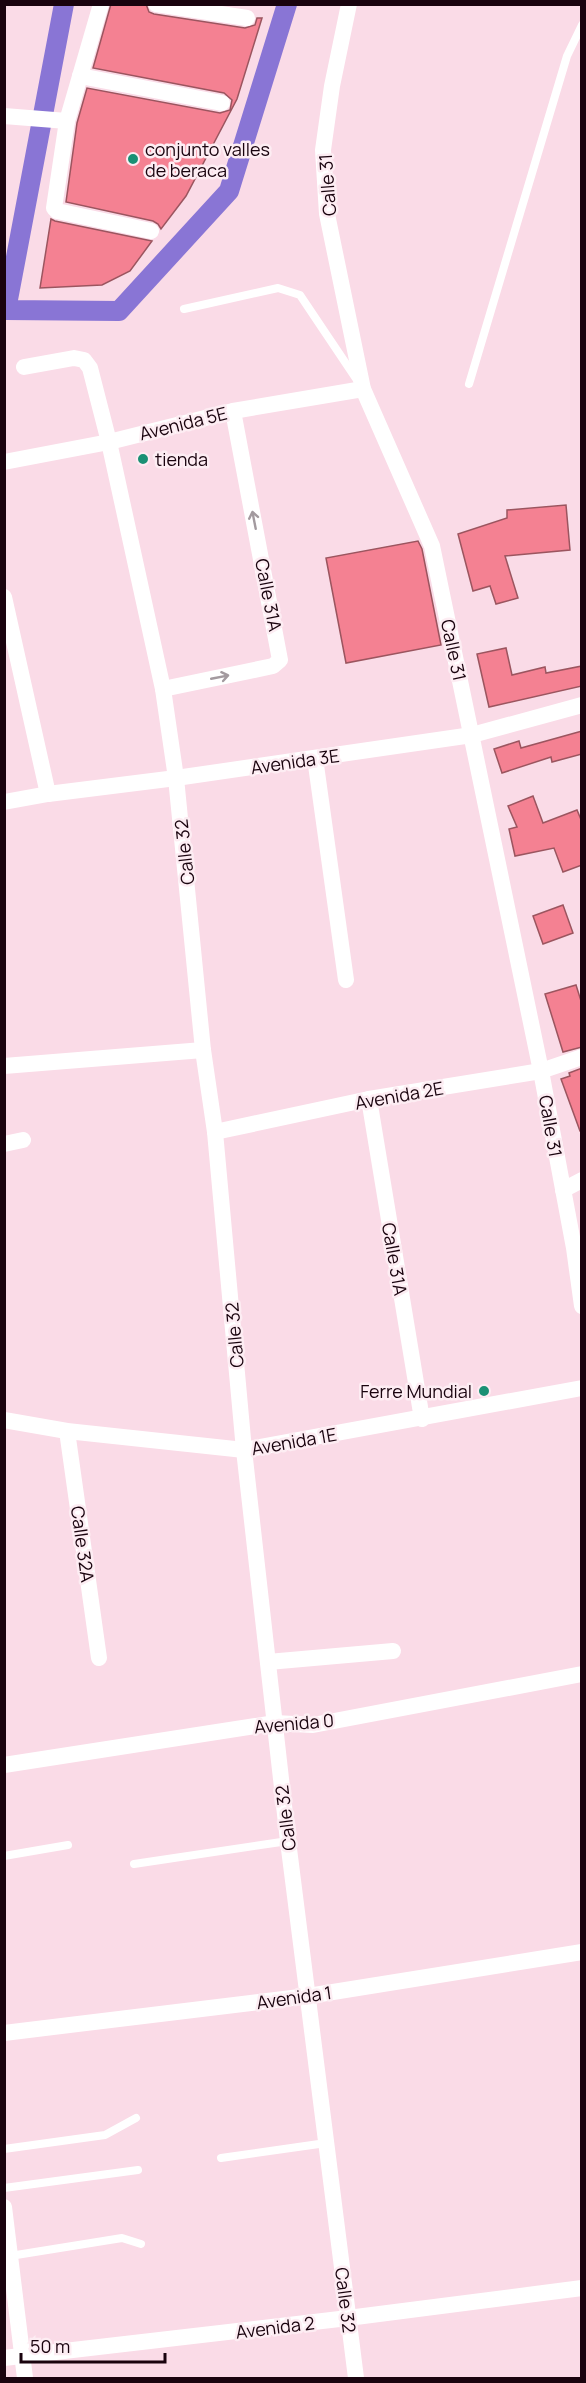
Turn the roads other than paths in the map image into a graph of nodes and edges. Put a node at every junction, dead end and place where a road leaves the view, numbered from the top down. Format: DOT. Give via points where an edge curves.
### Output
graph roads {
  1 [pos="101,4"];
  2 [pos="156,4"];
  3 [pos="349,4"];
  4 [pos="247,18"];
  5 [pos="582,25"];
  6 [pos="80,76"];
  7 [pos="222,103"];
  8 [pos="7,116"];
  9 [pos="66,121"];
  10 [pos="151,231"];
  11 [pos="184,309"];
  12 [pos="24,367"];
  13 [pos="469,384"];
  14 [pos="363,388"];
  15 [pos="233,411"];
  16 [pos="109,442"];
  17 [pos="4,462"];
  18 [pos="4,597"];
  19 [pos="163,689"];
  20 [pos="582,705"];
  21 [pos="472,735"];
  22 [pos="315,758"];
  23 [pos="176,778"];
  24 [pos="48,794"];
  25 [pos="4,802"];
  26 [pos="346,980"];
  27 [pos="203,1050"];
  28 [pos="582,1057"];
  29 [pos="4,1066"];
  30 [pos="541,1071"];
  31 [pos="369,1100"];
  32 [pos="215,1132"];
  33 [pos="23,1140"];
  34 [pos="4,1144"];
  35 [pos="582,1180"];
  36 [pos="562,1190"];
  37 [pos="582,1306"];
  38 [pos="582,1388"];
  39 [pos="422,1419"];
  40 [pos="4,1420"];
  41 [pos="67,1431"];
  42 [pos="244,1450"];
  43 [pos="393,1651"];
  44 [pos="99,1658"];
  45 [pos="268,1662"];
  46 [pos="582,1674"];
  47 [pos="275,1723"];
  48 [pos="4,1765"];
  49 [pos="288,1841"];
  50 [pos="68,1845"];
  51 [pos="4,1856"];
  52 [pos="134,1864"];
  53 [pos="582,1952"];
  54 [pos="308,1996"];
  55 [pos="4,2033"];
  56 [pos="136,2118"];
  57 [pos="326,2143"];
  58 [pos="4,2149"];
  59 [pos="221,2158"];
  60 [pos="138,2170"];
  61 [pos="4,2188"];
  62 [pos="4,2207"];
  63 [pos="6,2237"];
  64 [pos="141,2244"];
  65 [pos="10,2256"];
  66 [pos="582,2288"];
  67 [pos="348,2318"];
  68 [pos="22,2356"];
  69 [pos="4,2358"];
  70 [pos="25,2379"];
  71 [pos="356,2379"];
  1 -- 6 [label="street"];
  2 -- 4 [label="street"];
  3 -- 14 [label="street, Calle 31" via="323,150 327,214"];
  5 -- 13 [label="lane" via="567,56"];
  6 -- 7 [label="street"];
  6 -- 9 [label="street"];
  8 -- 9 [label="street"];
  9 -- 10 [label="street" via="54,208"];
  11 -- 14 [label="lane" via="278,288 300,295"];
  12 -- 16 [label="street, Calle 32" via="74,358 84,360 90,368"];
  14 -- 15 [label="street, Avenida 5E"];
  14 -- 21 [label="street, Calle 31" via="432,546"];
  15 -- 16 [label="street, Avenida 5E"];
  19 -- 15 [label="street, Calle 31A, one-way" via="273,666 280,660"];
  16 -- 17 [label="street, Avenida 5E"];
  16 -- 19 [label="street, Calle 32"];
  18 -- 24 [label="street"];
  19 -- 23 [label="street, Calle 32"];
  20 -- 21 [label="street, Avenida 3E"];
  21 -- 22 [label="street, Avenida 3E"];
  21 -- 30 [label="street, Calle 31"];
  22 -- 23 [label="street, Avenida 3E"];
  22 -- 26 [label="street"];
  23 -- 24 [label="street, Avenida 3E"];
  23 -- 27 [label="street, Calle 32"];
  24 -- 25 [label="street, Avenida 3E"];
  27 -- 29 [label="street"];
  27 -- 32 [label="street, Calle 32"];
  28 -- 30 [label="street, Avenida 2E"];
  30 -- 31 [label="street, Avenida 2E"];
  30 -- 36 [label="street, Calle 31"];
  31 -- 32 [label="street, Avenida 2E"];
  31 -- 39 [label="street, Calle 31A"];
  32 -- 42 [label="street, Calle 32"];
  33 -- 34 [label="street"];
  35 -- 36 [label="street"];
  36 -- 37 [label="street, Calle 31"];
  38 -- 39 [label="street, Avenida 1E"];
  39 -- 42 [label="street, Avenida 1E"];
  40 -- 41 [label="street, Avenida 1E"];
  41 -- 42 [label="street, Avenida 1E"];
  41 -- 44 [label="street, Calle 32A"];
  42 -- 45 [label="street, Calle 32"];
  43 -- 45 [label="street"];
  45 -- 47 [label="street, Calle 32"];
  46 -- 47 [label="street, Avenida 0" via="313,1725"];
  47 -- 48 [label="street, Avenida 0"];
  47 -- 49 [label="street, Calle 32"];
  49 -- 52 [label="lane"];
  49 -- 54 [label="street, Calle 32"];
  50 -- 51 [label="lane"];
  53 -- 54 [label="street, Avenida 1"];
  54 -- 55 [label="street, Avenida 1"];
  54 -- 57 [label="street, Calle 32"];
  56 -- 58 [label="lane" via="105,2135"];
  57 -- 59 [label="lane"];
  57 -- 67 [label="street, Calle 32"];
  60 -- 61 [label="lane"];
  62 -- 63 [label="street"];
  63 -- 65 [label="street"];
  64 -- 65 [label="lane" via="122,2238"];
  65 -- 68 [label="street"];
  66 -- 67 [label="street, Avenida 2"];
  67 -- 68 [label="street, Avenida 2"];
  67 -- 71 [label="street, Calle 32"];
  68 -- 69 [label="street, Avenida 2"];
  68 -- 70 [label="street"];
}
